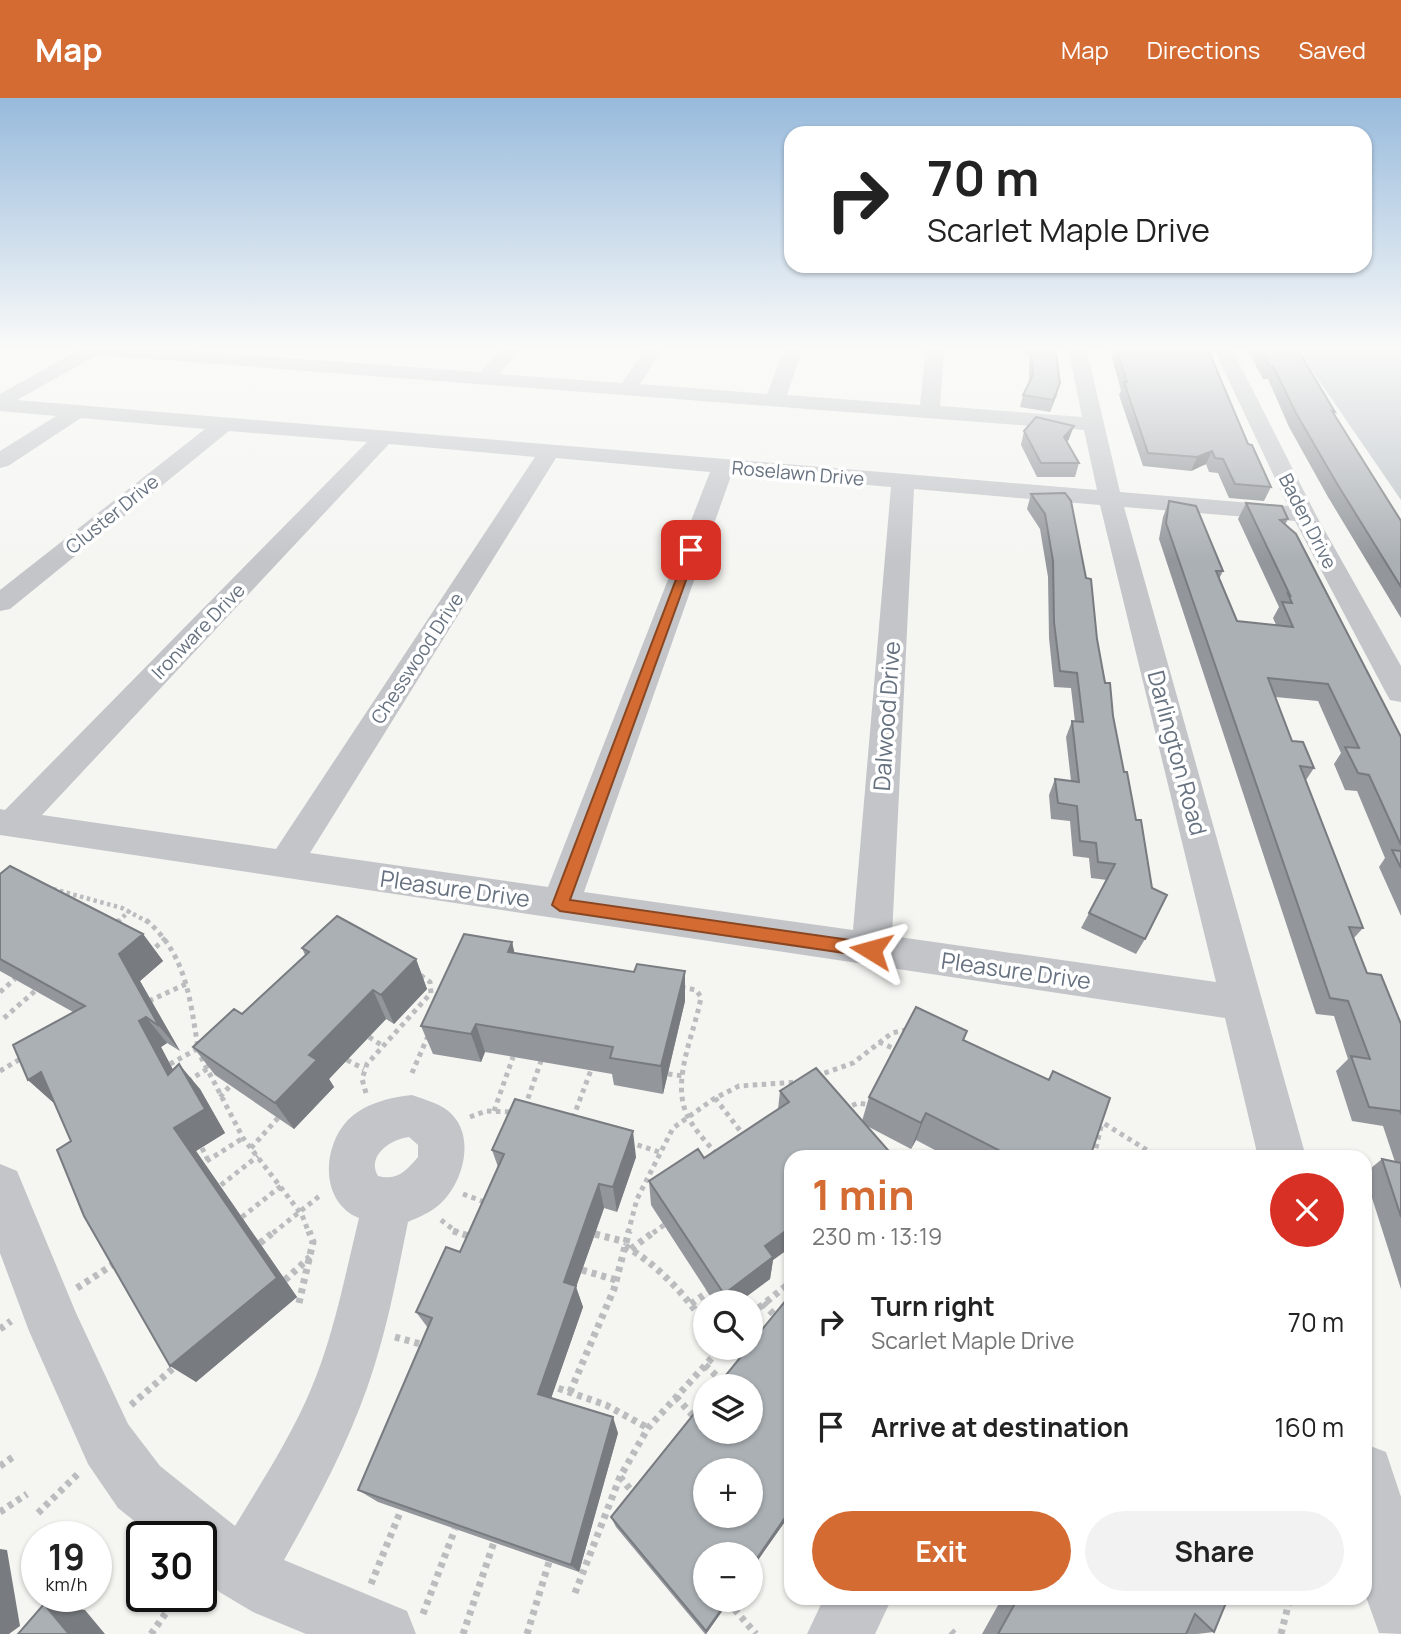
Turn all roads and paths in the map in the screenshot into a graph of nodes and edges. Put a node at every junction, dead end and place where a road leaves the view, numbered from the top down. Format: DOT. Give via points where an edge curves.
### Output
graph roads {
  1 [pos="66,419"];
  2 [pos="145,419"];
  3 [pos="1020,419"];
  4 [pos="1091,419"];
  5 [pos="1257,419"];
  6 [pos="1092,424"];
  7 [pos="223,425"];
  8 [pos="383,438"];
  9 [pos="549,452"];
  10 [pos="0,461"];
  11 [pos="723,467"];
  12 [pos="903,481"];
  13 [pos="1110,499"];
  14 [pos="1304,515"];
  15 [pos="0,603"];
  16 [pos="1401,693"];
  17 [pos="7,823"];
  18 [pos="284,865"];
  19 [pos="50,889"];
  20 [pos="108,903"];
  21 [pos="560,905"];
  22 [pos="101,909"];
  23 [pos="131,910"];
  24 [pos="107,932"];
  25 [pos="167,937"];
  26 [pos="871,950"];
  27 [pos="149,954"];
  28 [pos="414,971"];
  29 [pos="15,979"];
  30 [pos="186,984"];
  31 [pos="677,986"];
  32 [pos="35,991"];
  33 [pos="0,992"];
  34 [pos="439,993"];
  35 [pos="428,998"];
  36 [pos="1242,1003"];
  37 [pos="138,1007"];
  38 [pos="4,1018"];
  39 [pos="430,1031"];
  40 [pos="924,1036"];
  41 [pos="369,1037"];
  42 [pos="434,1038"];
  43 [pos="426,1042"];
  44 [pos="879,1042"];
  45 [pos="384,1047"];
  46 [pos="198,1048"];
  47 [pos="899,1051"];
  48 [pos="31,1052"];
  49 [pos="513,1057"];
  50 [pos="347,1060"];
  51 [pos="541,1061"];
  52 [pos="170,1064"];
  53 [pos="214,1065"];
  54 [pos="364,1069"];
  55 [pos="207,1070"];
  56 [pos="590,1070"];
  57 [pos="0,1071"];
  58 [pos="412,1073"];
  59 [pos="667,1074"];
  60 [pos="820,1075"];
  61 [pos="684,1076"];
  62 [pos="181,1085"];
  63 [pos="827,1085"];
  64 [pos="230,1086"];
  65 [pos="220,1097"];
  66 [pos="715,1098"];
  67 [pos="872,1105"];
  68 [pos="834,1110"];
  69 [pos="844,1110"];
  70 [pos="494,1111"];
  71 [pos="688,1116"];
  72 [pos="1095,1117"];
  73 [pos="278,1118"];
  74 [pos="852,1119"];
  75 [pos="383,1122"];
  76 [pos="1102,1122"];
  77 [pos="570,1126"];
  78 [pos="437,1132"];
  79 [pos="617,1138"];
  80 [pos="243,1139"];
  81 [pos="747,1139"];
  82 [pos="202,1148"];
  83 [pos="251,1148"];
  84 [pos="1096,1150"];
  85 [pos="1147,1150"];
  86 [pos="1280,1150"];
  87 [pos="659,1152"];
  88 [pos="258,1156"];
  89 [pos="719,1157"];
  90 [pos="208,1160"];
  91 [pos="187,1173"];
  92 [pos="221,1185"];
  93 [pos="281,1186"];
  94 [pos="0,1188"];
  95 [pos="384,1191"];
  96 [pos="298,1210"];
  97 [pos="242,1217"];
  98 [pos="664,1225"];
  99 [pos="595,1234"];
  100 [pos="476,1238"];
  101 [pos="260,1243"];
  102 [pos="627,1246"];
  103 [pos="311,1256"];
  104 [pos="123,1257"];
  105 [pos="582,1270"];
  106 [pos="285,1280"];
  107 [pos="616,1280"];
  108 [pos="784,1287"];
  109 [pos="299,1303"];
  110 [pos="763,1303"];
  111 [pos="691,1304"];
  112 [pos="693,1307"];
  113 [pos="46,1308"];
  114 [pos="780,1321"];
  115 [pos="357,1327"];
  116 [pos="428,1346"];
  117 [pos="183,1359"];
  118 [pos="710,1360"];
  119 [pos="705,1366"];
  120 [pos="714,1374"];
  121 [pos="540,1382"];
  122 [pos="550,1385"];
  123 [pos="570,1392"];
  124 [pos="546,1397"];
  125 [pos="676,1397"];
  126 [pos="600,1402"];
  127 [pos="597,1414"];
  128 [pos="693,1415"];
  129 [pos="648,1428"];
  130 [pos="105,1437"];
  131 [pos="13,1457"];
  132 [pos="0,1466"];
  133 [pos="620,1477"];
  134 [pos="27,1494"];
  135 [pos="639,1499"];
  136 [pos="1372,1500"];
  137 [pos="401,1510"];
  138 [pos="0,1513"];
  139 [pos="38,1513"];
  140 [pos="181,1521"];
  141 [pos="455,1529"];
  142 [pos="494,1542"];
  143 [pos="217,1546"];
  144 [pos="217,1549"];
  145 [pos="549,1562"];
  146 [pos="575,1593"];
  147 [pos="856,1605"];
  148 [pos="1289,1605"];
  149 [pos="1401,1611"];
  150 [pos="57,1612"];
  151 [pos="167,1612"];
  152 [pos="737,1612"];
  153 [pos="53,1616"];
  154 [pos="387,1626"];
  155 [pos="151,1634"];
  156 [pos="463,1634"];
  157 [pos="527,1634"];
  158 [pos="756,1634"];
  159 [pos="839,1634"];
  160 [pos="1281,1634"];
  1 -- 10 [label="street"];
  2 -- 7 [label="street, Roselawn Drive"];
  3 -- 6 [label="street"];
  4 -- 6 [label="street, Darlington Road"];
  5 -- 14 [label="street, Baden Drive"];
  6 -- 13 [label="street, Darlington Road"];
  7 -- 8 [label="street, Roselawn Drive"];
  7 -- 15 [label="street, Cluster Drive"];
  8 -- 9 [label="street, Roselawn Drive"];
  8 -- 17 [label="street, Ironware Drive"];
  9 -- 11 [label="street, Roselawn Drive"];
  9 -- 18 [label="street, Chesswood Drive"];
  11 -- 12 [label="street, Roselawn Drive"];
  11 -- 21 [label="street"];
  12 -- 13 [label="street, Roselawn Drive"];
  12 -- 26 [label="street, Dalwood Drive"];
  13 -- 14 [label="street, Roselawn Drive"];
  13 -- 36 [label="street, Darlington Road"];
  14 -- 16 [label="street, Baden Drive"];
  17 -- 18 [label="street, Pleasure Drive"];
  18 -- 21 [label="street, Pleasure Drive"];
  19 -- 20 [label="path"];
  20 -- 22 [label="path"];
  20 -- 23 [label="path"];
  21 -- 26 [label="street, Pleasure Drive"];
  23 -- 24 [label="path"];
  23 -- 25 [label="path"];
  25 -- 27 [label="path"];
  25 -- 30 [label="path"];
  26 -- 36 [label="street, Pleasure Drive"];
  28 -- 35 [label="path" via="430,982"];
  29 -- 33 [label="path"];
  30 -- 37 [label="path"];
  30 -- 46 [label="path"];
  31 -- 61 [label="path" via="696,990 701,997"];
  32 -- 38 [label="path"];
  34 -- 35 [label="path"];
  35 -- 45 [label="path"];
  36 -- 86 [label="street, Darlington Road"];
  39 -- 43 [label="path"];
  40 -- 44 [label="path" via="899,1029"];
  41 -- 45 [label="path"];
  42 -- 43 [label="path"];
  43 -- 58 [label="path"];
  44 -- 47 [label="path"];
  44 -- 60 [label="path" via="853,1063"];
  45 -- 54 [label="path"];
  46 -- 52 [label="path"];
  46 -- 55 [label="path"];
  48 -- 57 [label="path"];
  49 -- 70 [label="path"];
  50 -- 54 [label="path"];
  51 -- 70 [label="path" via="522,1113"];
  53 -- 55 [label="path"];
  54 -- 75 [label="path" via="362,1088"];
  55 -- 62 [label="path"];
  55 -- 65 [label="path"];
  56 -- 77 [label="path"];
  59 -- 61 [label="path"];
  60 -- 63 [label="path"];
  60 -- 66 [label="path" via="797,1082 739,1087"];
  61 -- 71 [label="path" via="681,1092"];
  64 -- 65 [label="path"];
  65 -- 80 [label="path"];
  66 -- 71 [label="path"];
  66 -- 81 [label="path"];
  67 -- 69 [label="path" via="858,1103"];
  68 -- 69 [label="path" via="840,1106"];
  69 -- 74 [label="path"];
  70 -- 78 [label="path"];
  71 -- 87 [label="path" via="673,1128"];
  71 -- 89 [label="path"];
  72 -- 76 [label="path"];
  73 -- 83 [label="path"];
  75 -- 78 [label="street" via="412,1116 425,1120"];
  75 -- 95 [label="street" via="370,1130 353,1155"];
  76 -- 84 [label="path"];
  76 -- 85 [label="path"];
  78 -- 95 [label="street" via="443,1152 431,1181"];
  79 -- 87 [label="path"];
  80 -- 83 [label="path"];
  80 -- 90 [label="path"];
  82 -- 90 [label="path"];
  83 -- 88 [label="path"];
  87 -- 102 [label="path" via="637,1199"];
  88 -- 92 [label="path"];
  88 -- 93 [label="path"];
  90 -- 91 [label="path"];
  93 -- 96 [label="path"];
  93 -- 97 [label="path"];
  94 -- 113 [label="street"];
  95 -- 96 [label="path"];
  95 -- 100 [label="path" via="454,1232"];
  95 -- 115 [label="street"];
  96 -- 101 [label="path"];
  96 -- 103 [label="path" via="313,1242"];
  98 -- 102 [label="path"];
  99 -- 102 [label="path"];
  102 -- 107 [label="path"];
  102 -- 111 [label="path" via="667,1273"];
  103 -- 106 [label="path"];
  103 -- 109 [label="path"];
  104 -- 113 [label="path"];
  105 -- 107 [label="path"];
  107 -- 123 [label="path"];
  108 -- 110 [label="path"];
  110 -- 114 [label="path"];
  111 -- 112 [label="path"];
  113 -- 130 [label="street"];
  115 -- 116 [label="path"];
  115 -- 143 [label="street" via="327,1418 294,1484"];
  117 -- 130 [label="path"];
  118 -- 119 [label="path"];
  119 -- 120 [label="path"];
  119 -- 125 [label="path"];
  121 -- 122 [label="path"];
  122 -- 123 [label="path"];
  122 -- 124 [label="path"];
  123 -- 126 [label="path"];
  125 -- 128 [label="path"];
  125 -- 129 [label="path"];
  126 -- 127 [label="path"];
  126 -- 129 [label="path"];
  129 -- 133 [label="path"];
  130 -- 139 [label="path"];
  130 -- 140 [label="street" via="139,1487"];
  131 -- 132 [label="path"];
  133 -- 135 [label="path"];
  133 -- 146 [label="path"];
  134 -- 138 [label="path"];
  136 -- 149 [label="street"];
  137 -- 154 [label="path"];
  141 -- 154 [label="path"];
  142 -- 156 [label="path"];
  144 -- 154 [label="street" via="275,1590"];
  145 -- 157 [label="path"];
  147 -- 159 [label="street"];
  148 -- 160 [label="path"];
  150 -- 153 [label="path"];
  151 -- 155 [label="path"];
  152 -- 158 [label="path"];
}
